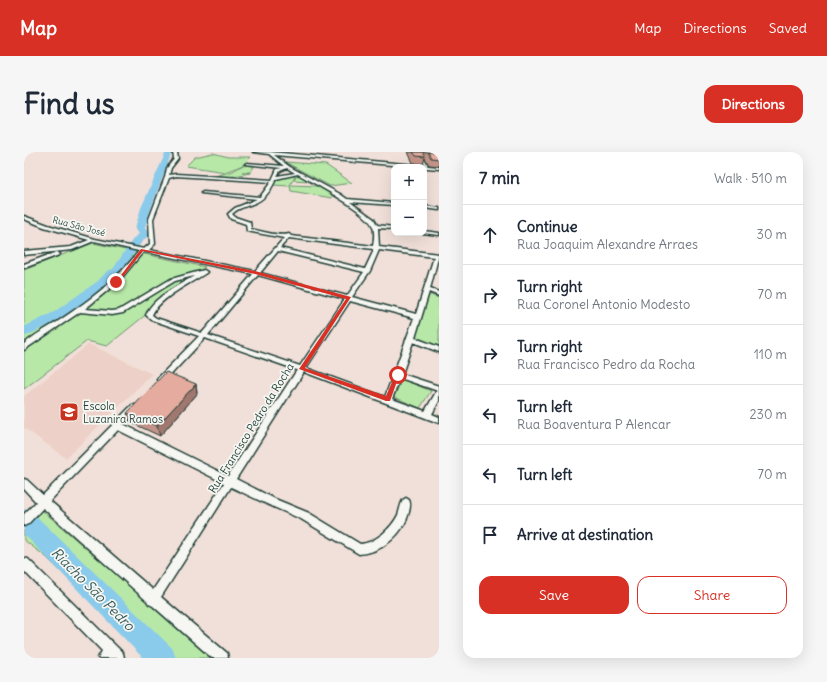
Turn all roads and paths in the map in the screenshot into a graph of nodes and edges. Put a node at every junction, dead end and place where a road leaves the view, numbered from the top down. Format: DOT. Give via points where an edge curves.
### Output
graph roads {
  1 [pos="175,152"];
  2 [pos="255,152"];
  3 [pos="316,152"];
  4 [pos="269,153"];
  5 [pos="317,157"];
  6 [pos="423,157"];
  7 [pos="247,164"];
  8 [pos="401,164"];
  9 [pos="426,164"];
  10 [pos="288,167"];
  11 [pos="427,167"];
  12 [pos="439,168"];
  13 [pos="299,173"];
  14 [pos="167,177"];
  15 [pos="274,180"];
  16 [pos="203,193"];
  17 [pos="262,198"];
  18 [pos="347,200"];
  19 [pos="391,204"];
  20 [pos="427,207"];
  21 [pos="439,209"];
  22 [pos="24,217"];
  23 [pos="34,222"];
  24 [pos="24,224"];
  25 [pos="375,226"];
  26 [pos="391,228"];
  27 [pos="427,232"];
  28 [pos="439,234"];
  29 [pos="288,237"];
  30 [pos="94,240"];
  31 [pos="72,248"];
  32 [pos="277,249"];
  33 [pos="142,250"];
  34 [pos="377,250"];
  35 [pos="24,253"];
  36 [pos="438,257"];
  37 [pos="215,265"];
  38 [pos="24,266"];
  39 [pos="367,271"];
  40 [pos="204,272"];
  41 [pos="255,273"];
  42 [pos="427,290"];
  43 [pos="439,294"];
  44 [pos="349,298"];
  45 [pos="80,310"];
  46 [pos="418,317"];
  47 [pos="204,335"];
  48 [pos="411,339"];
  49 [pos="24,348"];
  50 [pos="439,350"];
  51 [pos="302,369"];
  52 [pos="398,375"];
  53 [pos="155,386"];
  54 [pos="439,389"];
  55 [pos="439,394"];
  56 [pos="388,400"];
  57 [pos="139,402"];
  58 [pos="427,415"];
  59 [pos="439,420"];
  60 [pos="117,425"];
  61 [pos="231,481"];
  62 [pos="24,482"];
  63 [pos="43,502"];
  64 [pos="406,503"];
  65 [pos="27,518"];
  66 [pos="24,563"];
  67 [pos="153,600"];
  68 [pos="111,656"];
  69 [pos="222,658"];
  1 -- 14 [label="street" via="176,159 169,168"];
  2 -- 4 [label="street"];
  3 -- 5 [label="street"];
  4 -- 5 [label="street"];
  4 -- 10 [label="street"];
  5 -- 8 [label="street"];
  6 -- 9 [label="lane"];
  7 -- 10 [label="street"];
  10 -- 13 [label="street"];
  10 -- 15 [label="street" via="279,169"];
  11 -- 12 [label="street"];
  13 -- 15 [label="street"];
  13 -- 18 [label="street"];
  14 -- 15 [label="street" via="176,175"];
  14 -- 33 [label="street" via="151,219 153,244"];
  15 -- 17 [label="street"];
  16 -- 17 [label="street"];
  17 -- 29 [label="street" via="239,206 230,216 248,223 249,230"];
  18 -- 19 [label="street"];
  18 -- 25 [label="street" via="372,220"];
  20 -- 21 [label="street"];
  22 -- 23 [label="street, Rua São José"];
  23 -- 24 [label="street"];
  23 -- 30 [label="street, Rua São José"];
  25 -- 26 [label="street"];
  25 -- 34 [label="street"];
  27 -- 28 [label="street"];
  29 -- 32 [label="street"];
  29 -- 34 [label="street"];
  30 -- 31 [label="street"];
  30 -- 33 [label="street, Rua São José"];
  31 -- 35 [label="street"];
  31 -- 38 [label="street"];
  32 -- 39 [label="street"];
  32 -- 41 [label="street"];
  33 -- 37 [label="street, Rua São José"];
  33 -- 45 [label="street" via="116,282"];
  34 -- 36 [label="street"];
  34 -- 39 [label="street, Rua Francisco Pedro da Rocha"];
  36 -- 42 [label="street"];
  37 -- 40 [label="street"];
  37 -- 41 [label="street, Rua São José"];
  39 -- 44 [label="street, Rua Francisco Pedro da Rocha"];
  40 -- 45 [label="street" via="173,280 121,312"];
  40 -- 47 [label="street" via="165,297 148,313 150,317"];
  41 -- 44 [label="street, Rua São José"];
  41 -- 47 [label="street"];
  42 -- 43 [label="street"];
  42 -- 46 [label="street"];
  44 -- 46 [label="street, Rua São José"];
  44 -- 51 [label="street, Rua Francisco Pedro da Rocha"];
  45 -- 49 [label="street"];
  46 -- 48 [label="street"];
  47 -- 51 [label="street"];
  47 -- 53 [label="street"];
  48 -- 50 [label="street"];
  48 -- 52 [label="street"];
  51 -- 56 [label="street"];
  51 -- 61 [label="street, Rua Francisco Pedro da Rocha"];
  52 -- 54 [label="street"];
  52 -- 56 [label="street"];
  55 -- 58 [label="street"];
  56 -- 58 [label="street"];
  57 -- 60 [label="street"];
  58 -- 59 [label="street"];
  60 -- 61 [label="street"];
  60 -- 63 [label="street"];
  61 -- 64 [label="street" via="305,516 359,549 374,547 383,540 401,520"];
  61 -- 67 [label="street, Rua Francisco Pedro da Rocha"];
  62 -- 63 [label="street"];
  63 -- 65 [label="street"];
  63 -- 67 [label="street"];
  66 -- 68 [label="street"];
  67 -- 69 [label="street"];
}
